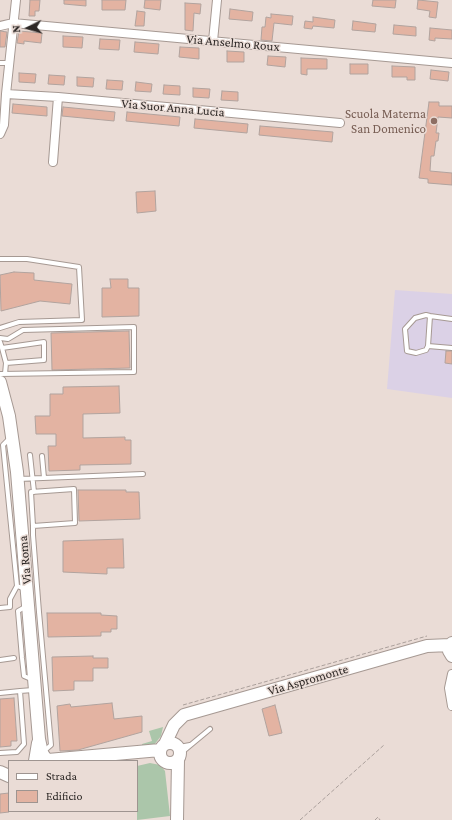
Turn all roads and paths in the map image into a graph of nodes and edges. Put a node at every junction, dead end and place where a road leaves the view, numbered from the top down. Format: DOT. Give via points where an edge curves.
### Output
graph roads {
  1 [pos="16,0"];
  2 [pos="216,0"];
  3 [pos="13,23"];
  4 [pos="0,26"];
  5 [pos="213,41"];
  6 [pos="4,63"];
  7 [pos="452,63"];
  8 [pos="3,95"];
  9 [pos="58,97"];
  10 [pos="340,124"];
  11 [pos="0,134"];
  12 [pos="53,162"];
  13 [pos="0,258"];
  14 [pos="430,316"];
  15 [pos="452,319"];
  16 [pos="0,328"];
  17 [pos="0,338"];
  18 [pos="0,342"];
  19 [pos="428,346"];
  20 [pos="2,348"];
  21 [pos="452,348"];
  22 [pos="6,363"];
  23 [pos="0,374"];
  24 [pos="3,378"];
  25 [pos="12,436"];
  26 [pos="30,455"];
  27 [pos="42,456"];
  28 [pos="143,474"];
  29 [pos="33,478"];
  30 [pos="44,478"];
  31 [pos="18,479"];
  32 [pos="34,492"];
  33 [pos="33,526"];
  34 [pos="28,535"];
  35 [pos="31,573"];
  36 [pos="22,589"];
  37 [pos="0,608"];
  38 [pos="33,610"];
  39 [pos="449,648"];
  40 [pos="33,654"];
  41 [pos="14,658"];
  42 [pos="0,660"];
  43 [pos="452,674"];
  44 [pos="35,685"];
  45 [pos="20,691"];
  46 [pos="0,693"];
  47 [pos="42,705"];
  48 [pos="452,706"];
  49 [pos="179,720"];
  50 [pos="210,729"];
  51 [pos="384,745"];
  52 [pos="179,751"];
  53 [pos="0,753"];
  54 [pos="163,754"];
  55 [pos="116,758"];
  56 [pos="43,759"];
  57 [pos="138,760"];
  58 [pos="178,803"];
  59 [pos="177,820"];
  60 [pos="300,820"];
  61 [pos="375,820"];
  62 [pos="380,820"];
  1 -- 3 [label="street"];
  2 -- 5 [label="street"];
  3 -- 4 [label="street, Via Anselmo Roux"];
  3 -- 5 [label="street, Via Anselmo Roux"];
  3 -- 6 [label="street"];
  5 -- 7 [label="street, Via Anselmo Roux"];
  6 -- 8 [label="street"];
  8 -- 9 [label="street, Via Suor Anna Lucia"];
  8 -- 11 [label="street" via="4,125"];
  9 -- 10 [label="street, Via Suor Anna Lucia"];
  9 -- 12 [label="street"];
  13 -- 16 [label="lane" via="27,259 79,267 82,320 19,322"];
  14 -- 15 [label="lane"];
  14 -- 19 [label="lane"];
  14 -- 19 [label="lane" via="415,318 405,329 407,351 421,352"];
  17 -- 24 [label="lane" via="8,339 23,330 134,327 134,372"];
  18 -- 20 [label="lane"];
  19 -- 21 [label="lane"];
  20 -- 22 [label="lane"];
  20 -- 22 [label="lane" via="44,342 44,360"];
  22 -- 24 [label="lane"];
  23 -- 24 [label="lane"];
  24 -- 25 [label="main road, Via Roma"];
  25 -- 31 [label="main road, Via Roma"];
  25 -- 36 [label="lane" via="3,445"];
  26 -- 29 [label="lane"];
  27 -- 30 [label="lane"];
  28 -- 30 [label="lane"];
  29 -- 30 [label="lane"];
  29 -- 31 [label="lane"];
  29 -- 32 [label="lane"];
  31 -- 34 [label="main road, Via Roma"];
  32 -- 33 [label="lane" via="31,492"];
  32 -- 33 [label="lane" via="74,489 75,524"];
  33 -- 34 [label="lane"];
  34 -- 35 [label="main road, Via Roma"];
  35 -- 36 [label="main road, Via Roma"];
  35 -- 38 [label="lane"];
  36 -- 37 [label="lane" via="10,599 10,607"];
  36 -- 38 [label="main road, Via Roma"];
  38 -- 40 [label="main road, Via Roma"];
  39 -- 49 [label="main road, Via Aspromonte" via="427,646 184,714"];
  40 -- 44 [label="main road, Via Roma"];
  40 -- 47 [label="lane"];
  41 -- 42 [label="lane"];
  43 -- 48 [label="street" via="449,688"];
  44 -- 45 [label="lane"];
  44 -- 47 [label="main road, Via Roma"];
  45 -- 46 [label="lane"];
  45 -- 53 [label="lane" via="24,744 17,752"];
  47 -- 56 [label="main road, Via Roma" via="39,739"];
  47 -- 56 [label="lane" via="51,745"];
  49 -- 52 [label="main road"];
  49 -- 54 [label="main road, Via Aspromonte" via="171,731"];
  50 -- 52 [label="lane"];
  51 -- 60 [label="path"];
  52 -- 54 [label="main road" via="170,763"];
  52 -- 54 [label="main road" via="171,742"];
  52 -- 58 [label="main road"];
  54 -- 55 [label="main road"];
  54 -- 57 [label="main road"];
  54 -- 58 [label="main road"];
  55 -- 56 [label="main road"];
  58 -- 59 [label="main road"];
  61 -- 62 [label="path" via="378,817"];
}
